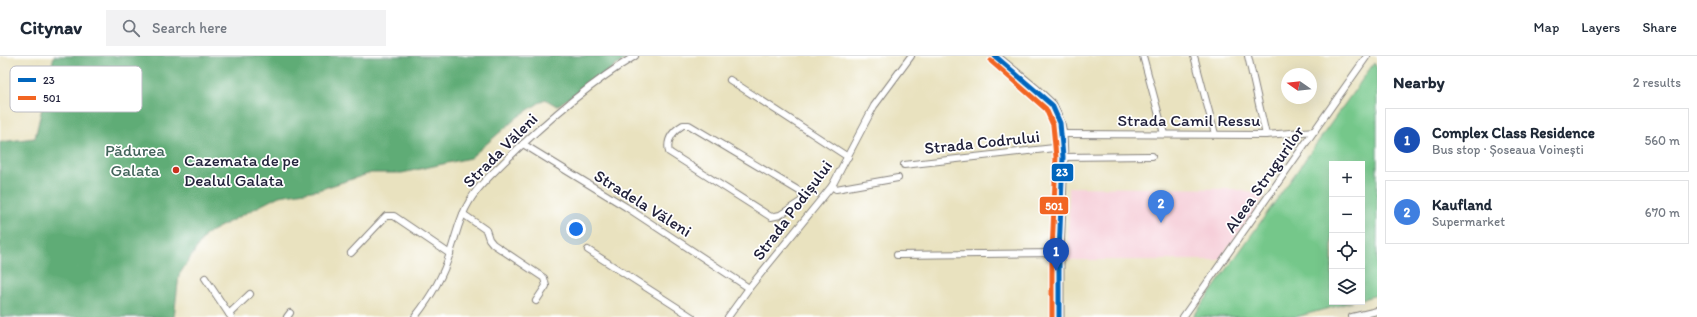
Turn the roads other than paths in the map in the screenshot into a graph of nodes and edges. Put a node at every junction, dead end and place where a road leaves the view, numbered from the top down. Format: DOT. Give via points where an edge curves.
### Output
graph roads {
  1 [pos="635,56"];
  2 [pos="911,56"];
  3 [pos="994,56"];
  4 [pos="1143,56"];
  5 [pos="1194,56"];
  6 [pos="1248,56"];
  7 [pos="1367,56"];
  8 [pos="730,80"];
  9 [pos="1315,132"];
  10 [pos="1062,134"];
  11 [pos="1164,134"];
  12 [pos="1215,134"];
  13 [pos="1266,135"];
  14 [pos="522,144"];
  15 [pos="1063,147"];
  16 [pos="1152,156"];
  17 [pos="848,157"];
  18 [pos="1063,157"];
  19 [pos="904,165"];
  20 [pos="898,178"];
  21 [pos="832,186"];
  22 [pos="803,200"];
  23 [pos="815,207"];
  24 [pos="463,214"];
  25 [pos="588,250"];
  26 [pos="351,253"];
  27 [pos="1059,253"];
  28 [pos="450,254"];
  29 [pos="897,255"];
  30 [pos="205,278"];
  31 [pos="748,288"];
  32 [pos="250,294"];
  33 [pos="536,301"];
  34 [pos="1377,311"];
  35 [pos="230,316"];
  36 [pos="416,317"];
  37 [pos="692,317"];
  38 [pos="728,317"];
  39 [pos="1059,317"];
  40 [pos="1183,317"];
  41 [pos="1352,317"];
  1 -- 14 [label="street, Strada Văleni" via="610,71 570,107"];
  2 -- 17 [label="street, Strada Podișului" via="874,106"];
  3 -- 10 [label="main road" via="1052,105"];
  4 -- 11 [label="street"];
  5 -- 12 [label="street"];
  6 -- 13 [label="street"];
  7 -- 9 [label="street, Aleea Strugurilor"];
  8 -- 17 [label="street"];
  9 -- 13 [label="street, Strada Camil Ressu"];
  9 -- 40 [label="street, Aleea Strugurilor"];
  10 -- 11 [label="street, Strada Camil Ressu"];
  10 -- 15 [label="main road"];
  11 -- 12 [label="street, Strada Camil Ressu"];
  12 -- 13 [label="street, Strada Camil Ressu"];
  14 -- 24 [label="street, Strada Văleni" via="481,186"];
  14 -- 31 [label="street, Stradela Văleni" via="626,207"];
  15 -- 18 [label="main road"];
  15 -- 19 [label="street, Strada Codrului"];
  16 -- 18 [label="street"];
  17 -- 21 [label="street, Strada Podișului"];
  18 -- 27 [label="main road"];
  20 -- 21 [label="street" via="836,189"];
  21 -- 23 [label="street, Strada Podișului"];
  22 -- 22 [label="street" via="801,192 689,125 677,129 669,141 669,152 771,216 780,215"];
  22 -- 23 [label="street"];
  23 -- 31 [label="street, Strada Podișului"];
  24 -- 28 [label="street, Strada Văleni"];
  24 -- 33 [label="street" via="486,230 493,244 544,278 546,286"];
  25 -- 37 [label="street"];
  26 -- 28 [label="street" via="386,216 394,216"];
  27 -- 29 [label="street"];
  27 -- 39 [label="main road"];
  28 -- 36 [label="street, Strada Văleni" via="436,286"];
  30 -- 35 [label="street"];
  31 -- 38 [label="street, Strada Podișului"];
  32 -- 35 [label="street"];
  34 -- 41 [label="street"];
}
